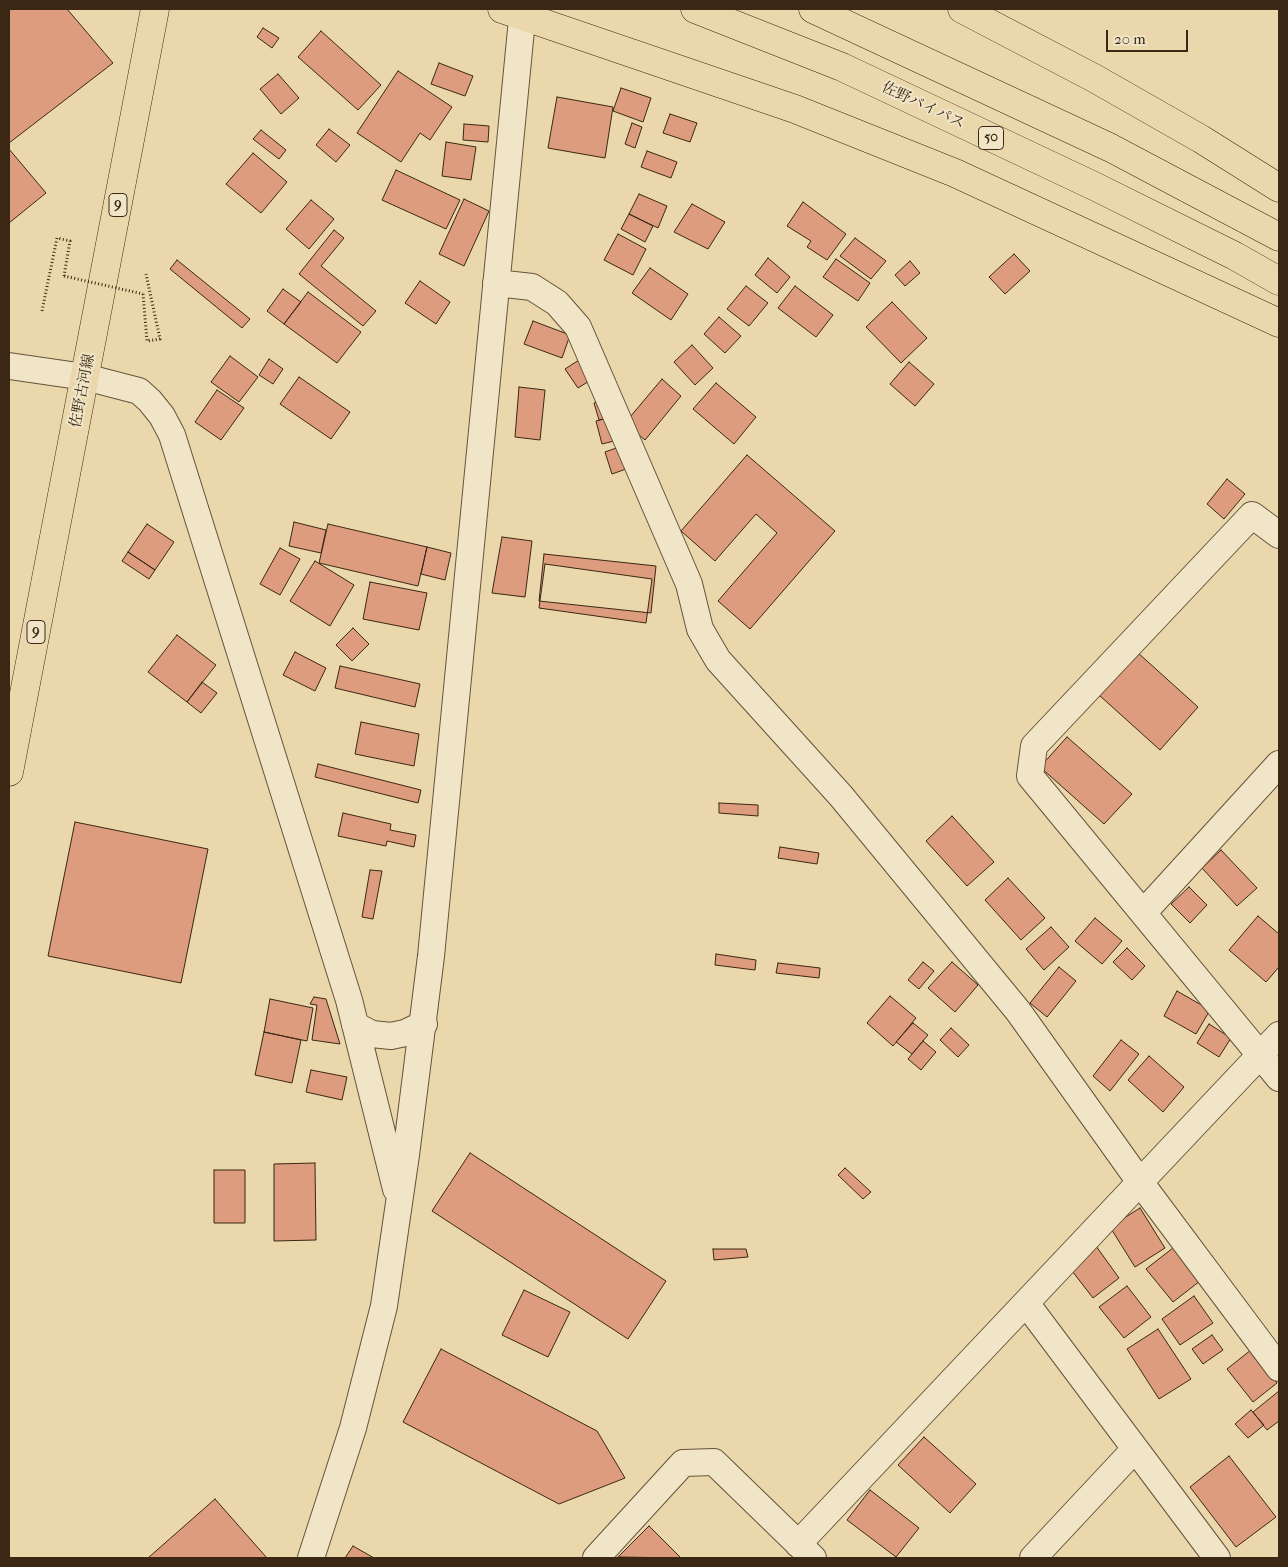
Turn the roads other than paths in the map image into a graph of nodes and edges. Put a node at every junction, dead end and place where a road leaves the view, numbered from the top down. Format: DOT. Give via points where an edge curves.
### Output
graph roads {
  1 [pos="155,9"];
  2 [pos="695,9"];
  3 [pos="813,9"];
  4 [pos="962,9"];
  5 [pos="515,11"];
  6 [pos="1279,188"];
  7 [pos="1279,236"];
  8 [pos="1279,282"];
  9 [pos="496,283"];
  10 [pos="1279,323"];
  11 [pos="9,366"];
  12 [pos="85,377"];
  13 [pos="1279,535"];
  14 [pos="1279,764"];
  15 [pos="9,772"];
  16 [pos="1144,912"];
  17 [pos="424,1024"];
  18 [pos="355,1025"];
  19 [pos="1279,1035"];
  20 [pos="1262,1054"];
  21 [pos="1279,1078"];
  22 [pos="1140,1182"];
  23 [pos="399,1202"];
  24 [pos="1026,1303"];
  25 [pos="1279,1368"];
  26 [pos="1134,1450"];
  27 [pos="806,1551"];
  28 [pos="311,1558"];
  29 [pos="596,1558"];
  30 [pos="1033,1558"];
  31 [pos="1217,1558"];
  1 -- 12 [label="main road, 佐野古河線 / 9"];
  2 -- 8 [label="main road, 佐野バイパス / 50" via="842,67 1094,186 1235,256"];
  3 -- 7 [label="main road" via="1111,148"];
  4 -- 6 [label="main road" via="1094,78"];
  5 -- 9 [label="street"];
  5 -- 10 [label="main road" via="794,109 955,173"];
  9 -- 17 [label="street"];
  9 -- 22 [label="street" via="532,287 556,302 578,327 689,584 700,630 718,660 841,796 1012,1003"];
  11 -- 12 [label="street"];
  12 -- 15 [label="main road, 佐野古河線 / 9"];
  12 -- 18 [label="street" via="139,391 162,416 172,435"];
  13 -- 16 [label="street" via="1252,515 1034,746 1030,776"];
  14 -- 16 [label="street"];
  16 -- 20 [label="street"];
  17 -- 18 [label="street" via="392,1036 372,1034"];
  17 -- 23 [label="street"];
  18 -- 23 [label="street"];
  19 -- 20 [label="street"];
  20 -- 21 [label="street"];
  20 -- 22 [label="street"];
  22 -- 24 [label="street"];
  22 -- 25 [label="street"];
  23 -- 28 [label="street" via="384,1306 353,1428"];
  24 -- 26 [label="street"];
  24 -- 27 [label="street"];
  26 -- 30 [label="street"];
  26 -- 31 [label="street"];
  27 -- 29 [label="street" via="714,1462 683,1463"];
}
